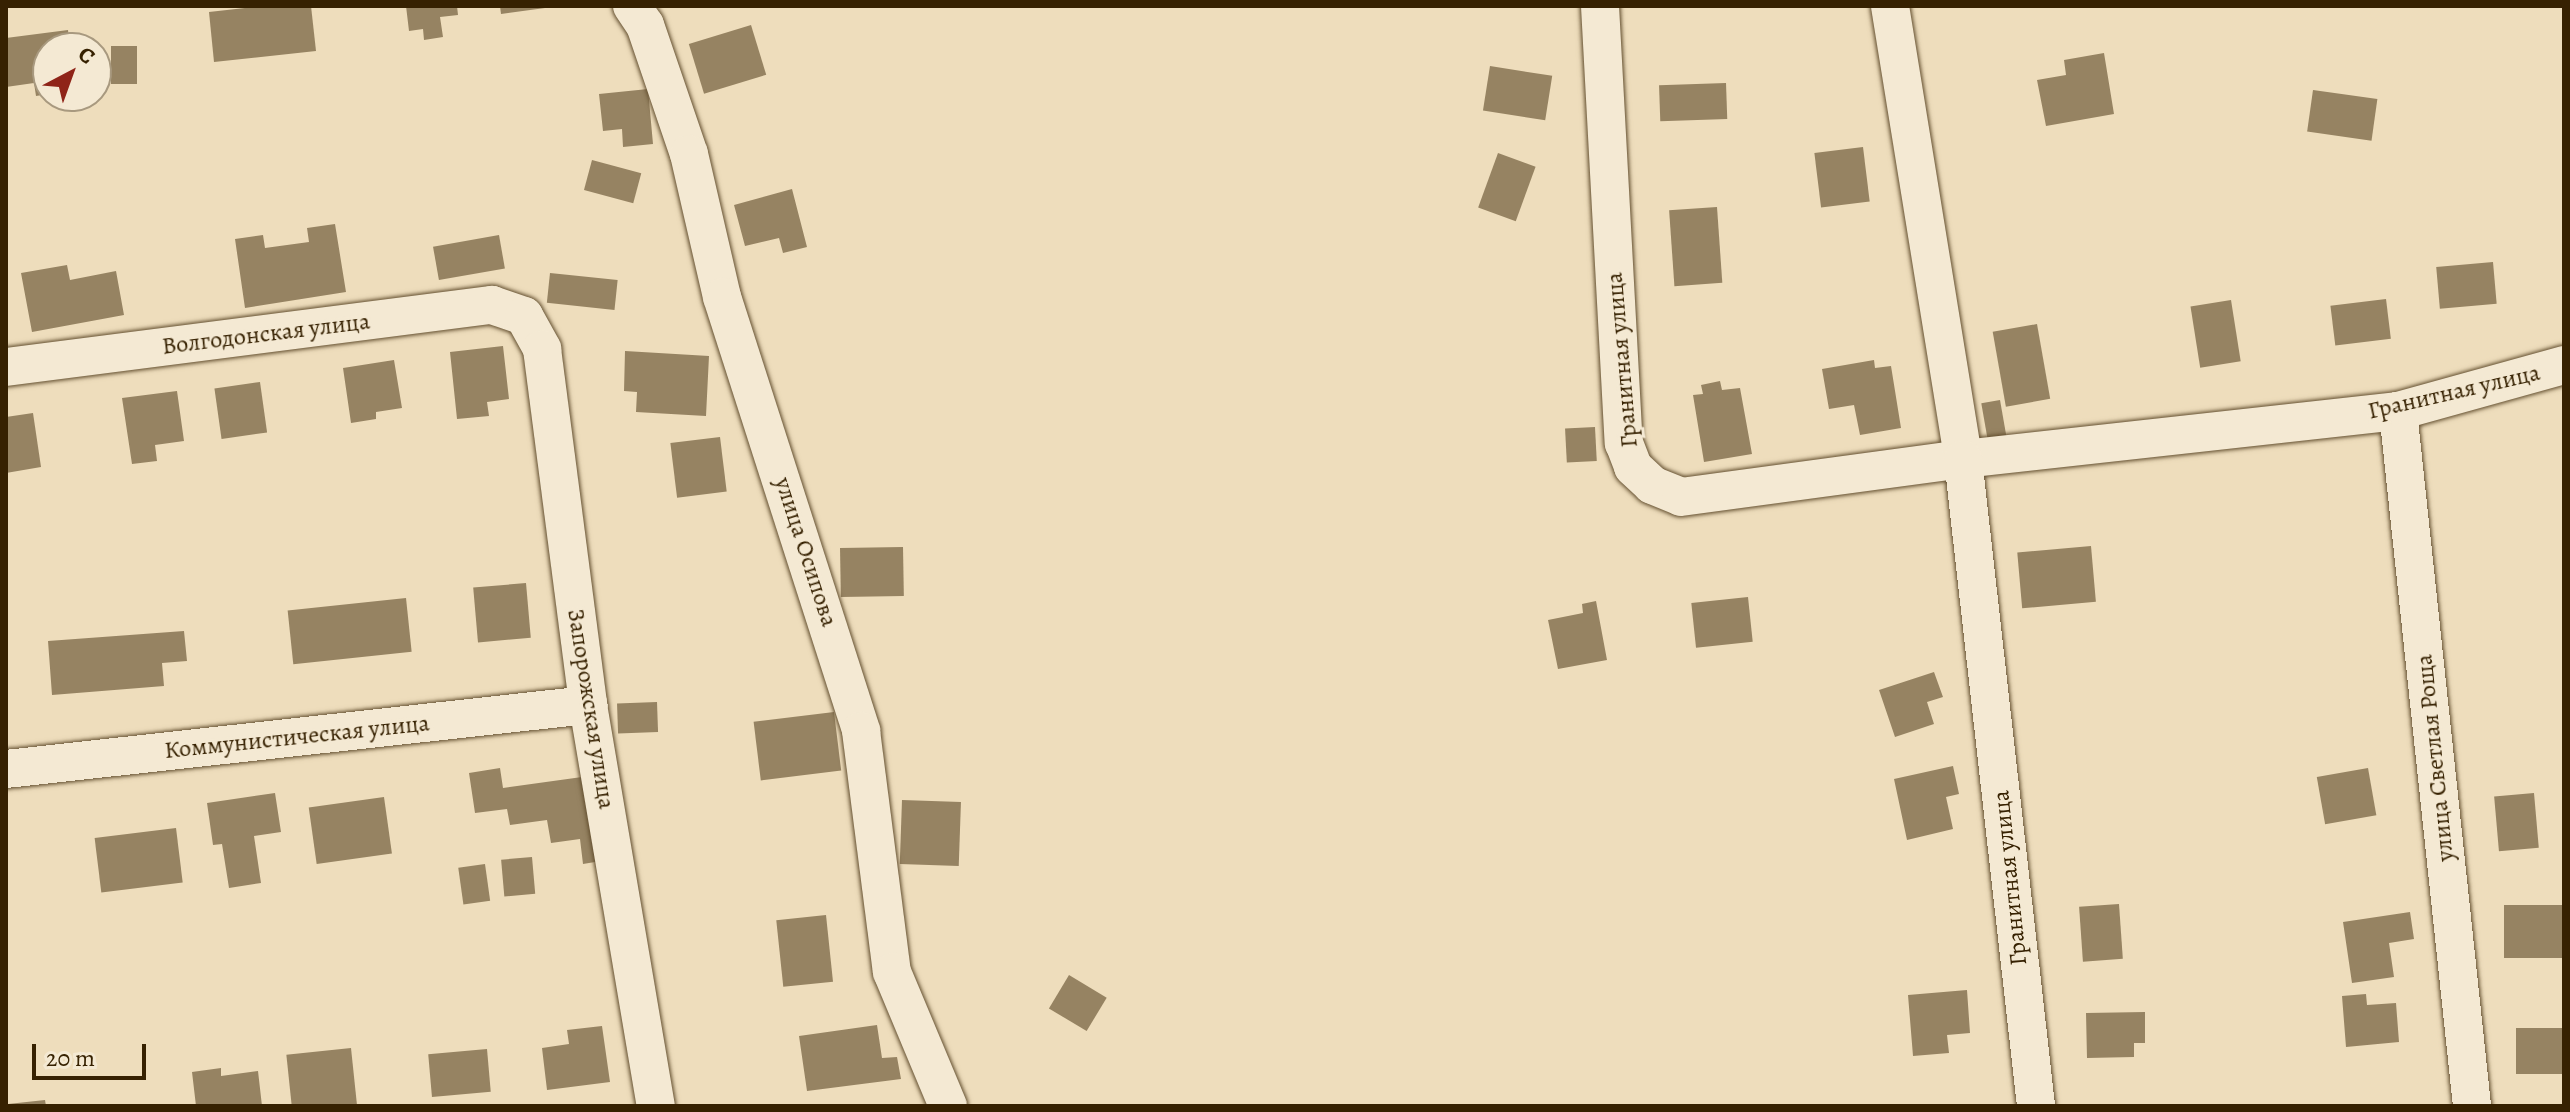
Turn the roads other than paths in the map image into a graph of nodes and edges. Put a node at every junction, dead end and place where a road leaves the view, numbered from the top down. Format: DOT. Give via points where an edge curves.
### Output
graph roads {
  1 [pos="632,6"];
  2 [pos="1600,6"];
  3 [pos="1890,6"];
  4 [pos="524,316"];
  5 [pos="2564,365"];
  6 [pos="6,367"];
  7 [pos="2398,411"];
  8 [pos="1963,459"];
  9 [pos="588,705"];
  10 [pos="6,769"];
  11 [pos="656,1106"];
  12 [pos="948,1106"];
  13 [pos="2036,1106"];
  14 [pos="2472,1106"];
  1 -- 12 [label="street, улица Осипова" via="645,25 689,154 722,297 861,731 892,972"];
  2 -- 8 [label="street, Гранитная улица" via="1624,443 1633,467 1652,485 1681,497"];
  3 -- 8 [label="street, Гранитная улица"];
  4 -- 6 [label="street, Волгодонская улица" via="492,305"];
  4 -- 9 [label="street, Запорожская улица" via="542,349"];
  5 -- 7 [label="street, Гранитная улица"];
  7 -- 8 [label="street, Гранитная улица"];
  7 -- 14 [label="street, улица Светлая Роща"];
  8 -- 13 [label="street, Гранитная улица"];
  9 -- 10 [label="street, Коммунистическая улица"];
  9 -- 11 [label="street, Запорожская улица"];
}
